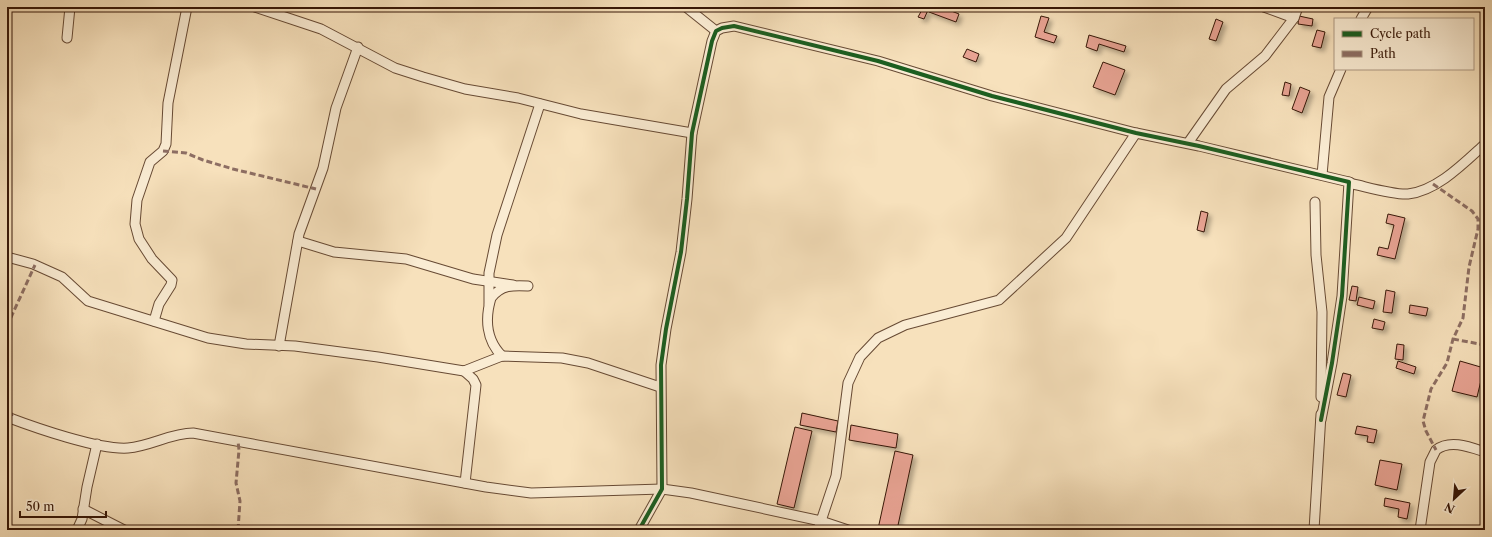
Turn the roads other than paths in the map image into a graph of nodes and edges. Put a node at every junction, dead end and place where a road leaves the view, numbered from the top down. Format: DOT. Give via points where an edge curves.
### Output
graph roads {
  1 [pos="70,7"];
  2 [pos="187,7"];
  3 [pos="255,7"];
  4 [pos="686,7"];
  5 [pos="1264,7"];
  6 [pos="1298,7"];
  7 [pos="1368,7"];
  8 [pos="1294,18"];
  9 [pos="1362,18"];
  10 [pos="716,31"];
  11 [pos="67,38"];
  12 [pos="358,47"];
  13 [pos="1341,70"];
  14 [pos="540,104"];
  15 [pos="692,133"];
  16 [pos="1136,133"];
  17 [pos="1188,144"];
  18 [pos="1485,144"];
  19 [pos="1322,175"];
  20 [pos="1349,182"];
  21 [pos="1315,202"];
  22 [pos="298,241"];
  23 [pos="7,257"];
  24 [pos="488,281"];
  25 [pos="513,285"];
  26 [pos="528,286"];
  27 [pos="489,304"];
  28 [pos="154,321"];
  29 [pos="279,346"];
  30 [pos="502,356"];
  31 [pos="464,371"];
  32 [pos="660,387"];
  33 [pos="7,417"];
  34 [pos="1321,420"];
  35 [pos="97,444"];
  36 [pos="1485,452"];
  37 [pos="465,483"];
  38 [pos="662,489"];
  39 [pos="83,509"];
  40 [pos="821,521"];
  41 [pos="76,530"];
  42 [pos="124,530"];
  43 [pos="639,530"];
  44 [pos="818,530"];
  45 [pos="848,530"];
  46 [pos="1314,530"];
  47 [pos="1420,530"];
  1 -- 11 [label="street"];
  2 -- 28 [label="street" via="168,103 166,144 163,151 150,162 136,200 134,224 139,239 152,259 172,280 159,304"];
  3 -- 12 [label="street" via="321,29"];
  4 -- 10 [label="street"];
  5 -- 8 [label="street"];
  6 -- 8 [label="street"];
  7 -- 9 [label="street"];
  8 -- 17 [label="street" via="1266,56 1226,89"];
  10 -- 15 [label="street"];
  10 -- 16 [label="street" via="734,26 863,57 992,96"];
  12 -- 14 [label="street" via="395,68 466,89"];
  12 -- 22 [label="street" via="336,108 323,168 307,208"];
  13 -- 19 [label="street" via="1329,97"];
  14 -- 15 [label="street" via="581,114"];
  14 -- 24 [label="street" via="496,235"];
  15 -- 32 [label="street" via="682,244 666,329"];
  16 -- 17 [label="street"];
  16 -- 40 [label="street" via="1066,238 999,300 906,325 878,338 860,357 848,383 836,476"];
  17 -- 19 [label="street"];
  18 -- 20 [label="street" via="1449,174 1423,191 1406,194"];
  19 -- 20 [label="street"];
  20 -- 34 [label="street" via="1342,296"];
  21 -- 34 [label="street" via="1316,255 1322,312"];
  22 -- 24 [label="street" via="334,252 406,259"];
  22 -- 29 [label="street"];
  23 -- 28 [label="street" via="33,264 62,277 88,301"];
  24 -- 25 [label="street"];
  24 -- 27 [label="street"];
  25 -- 26 [label="street"];
  25 -- 27 [label="street" via="495,292"];
  27 -- 30 [label="street" via="487,325 491,342"];
  28 -- 29 [label="street" via="208,338"];
  29 -- 31 [label="street" via="378,357"];
  30 -- 31 [label="street"];
  30 -- 32 [label="street" via="562,358 588,362"];
  31 -- 37 [label="street" via="476,385"];
  32 -- 38 [label="street"];
  33 -- 35 [label="street"];
  34 -- 46 [label="street"];
  35 -- 37 [label="street" via="127,448 158,442 182,433 193,433"];
  35 -- 39 [label="street"];
  36 -- 47 [label="street" via="1464,445 1446,445 1436,450 1430,462"];
  37 -- 38 [label="street" via="531,493"];
  38 -- 40 [label="street"];
  38 -- 43 [label="street"];
  39 -- 41 [label="street" via="82,519"];
  39 -- 42 [label="street"];
  40 -- 44 [label="street"];
  40 -- 45 [label="street"];
}
